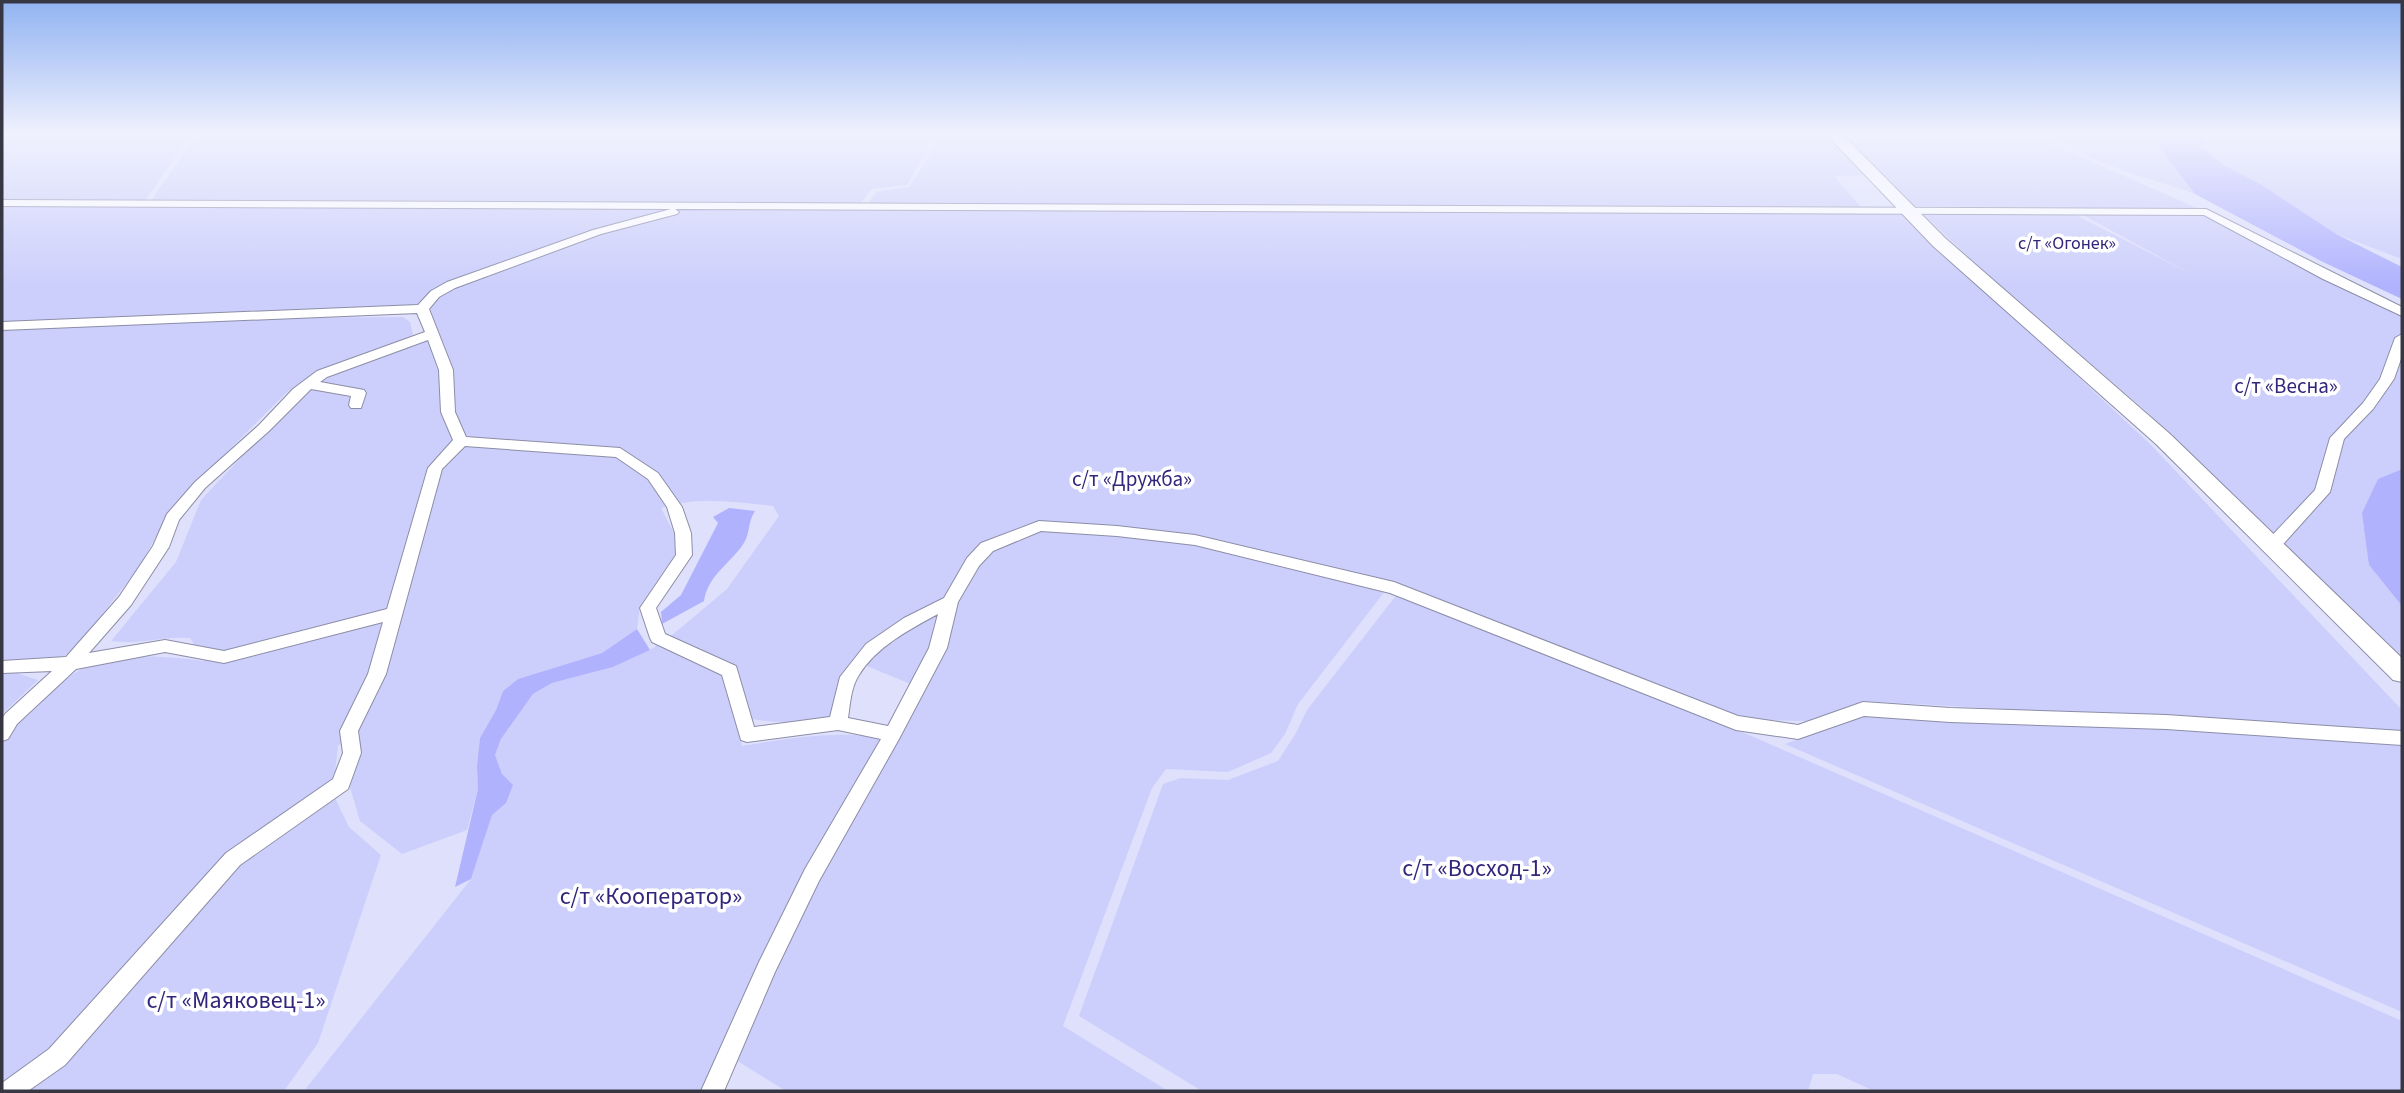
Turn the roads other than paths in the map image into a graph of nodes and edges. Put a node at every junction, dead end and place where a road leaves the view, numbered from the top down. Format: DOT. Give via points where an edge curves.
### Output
graph roads {
  1 [pos="1881,184"];
  2 [pos="2,204"];
  3 [pos="685,207"];
  4 [pos="1907,211"];
  5 [pos="422,309"];
  6 [pos="2402,312"];
  7 [pos="2,326"];
  8 [pos="432,334"];
  9 [pos="2402,338"];
  10 [pos="307,384"];
  11 [pos="356,405"];
  12 [pos="461,441"];
  13 [pos="2271,547"];
  14 [pos="950,601"];
  15 [pos="394,613"];
  16 [pos="71,663"];
  17 [pos="2,667"];
  18 [pos="2402,673"];
  19 [pos="838,723"];
  20 [pos="2,734"];
  21 [pos="893,734"];
  22 [pos="2402,738"];
  23 [pos="10,1091"];
  24 [pos="712,1091"];
  1 -- 4 [label="main road"];
  2 -- 3 [label="street"];
  3 -- 4 [label="street"];
  3 -- 5 [label="street" via="597,232 451,285"];
  4 -- 6 [label="street" via="2206,212"];
  4 -- 13 [label="main road" via="2163,439"];
  5 -- 7 [label="street"];
  5 -- 8 [label="street"];
  8 -- 10 [label="street" via="370,354"];
  8 -- 12 [label="street" via="446,370 448,412"];
  9 -- 13 [label="street" via="2387,379 2337,438 2322,492"];
  10 -- 11 [label="street" via="359,393"];
  10 -- 16 [label="street" via="200,485 173,518 161,547 125,601"];
  12 -- 15 [label="street" via="435,468"];
  12 -- 19 [label="street" via="620,453 653,476 674,507 683,533 684,555 648,608 658,638 730,671 747,735"];
  13 -- 18 [label="main road"];
  14 -- 19 [label="street" via="911,620 851,672"];
  14 -- 21 [label="street" via="938,648"];
  14 -- 22 [label="street" via="987,547 1039,526 1117,531 1195,540 1394,589 1736,723 1798,732 1863,709"];
  15 -- 16 [label="street" via="224,657 165,646"];
  15 -- 23 [label="street" via="377,674 349,731 352,753 341,784 233,859 57,1057"];
  16 -- 17 [label="street"];
  16 -- 20 [label="street" via="11,719"];
  19 -- 21 [label="street"];
  21 -- 24 [label="street" via="812,875"];
}
